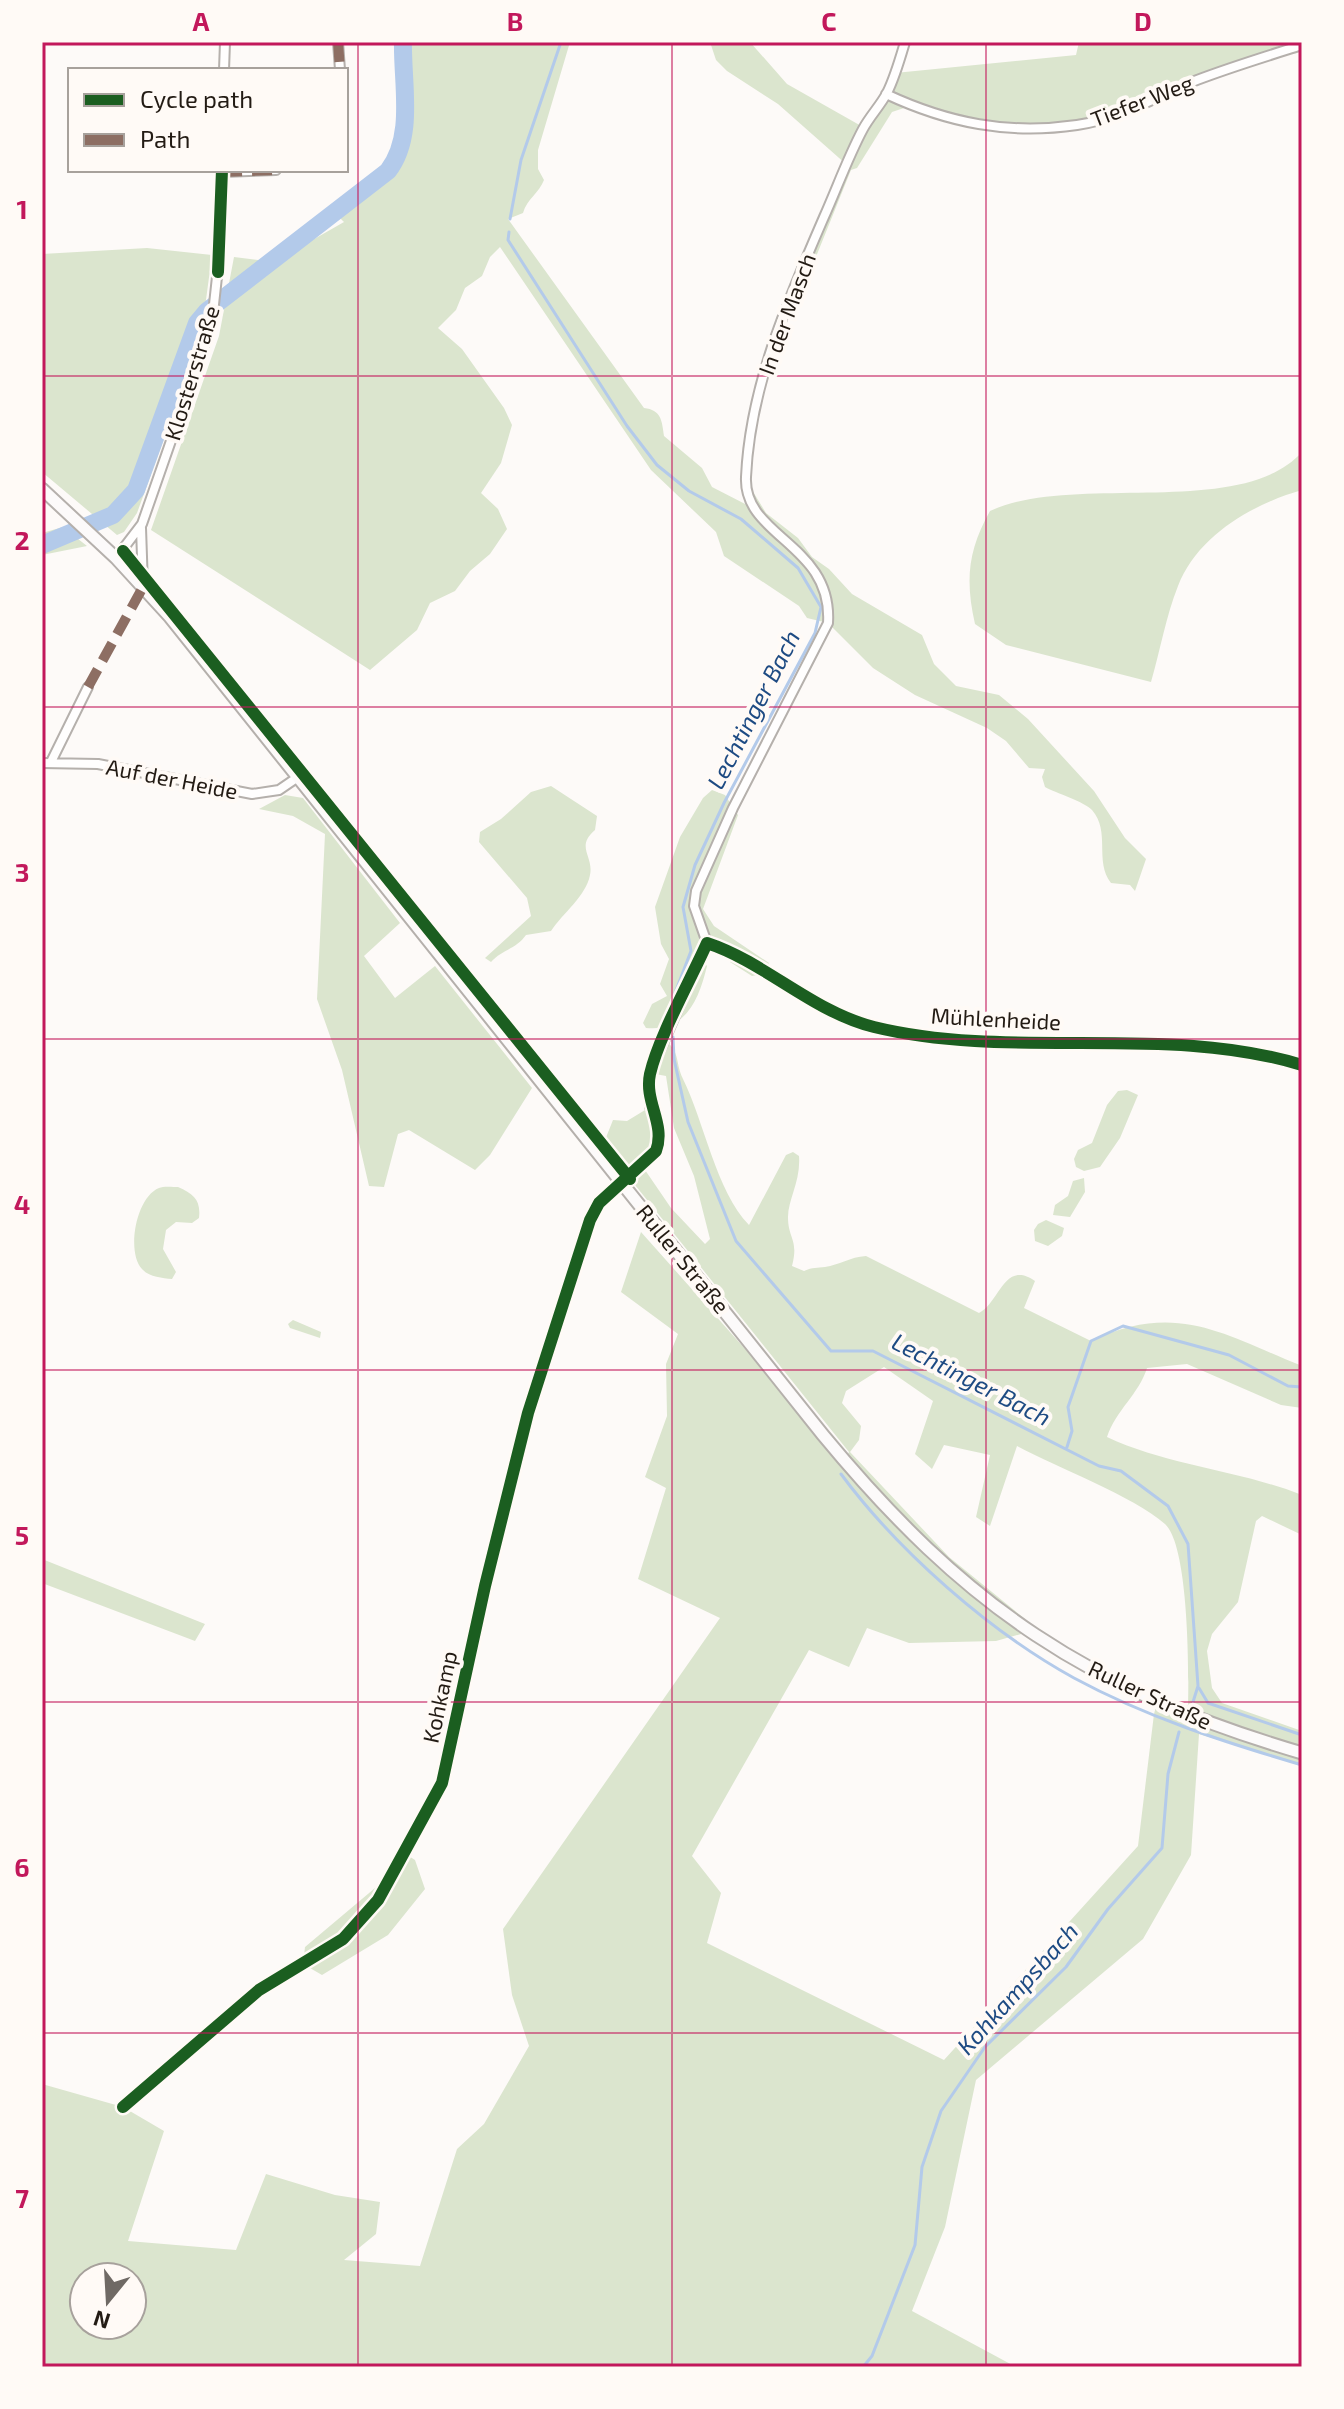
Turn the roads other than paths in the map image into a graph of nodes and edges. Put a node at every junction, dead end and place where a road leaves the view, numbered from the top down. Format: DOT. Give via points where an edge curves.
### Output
graph roads {
  1 [pos="225,42"];
  2 [pos="338,42"];
  3 [pos="905,42"];
  4 [pos="1302,45"];
  5 [pos="224,68"];
  6 [pos="340,68"];
  7 [pos="886,94"];
  8 [pos="222,172"];
  9 [pos="42,489"];
  10 [pos="142,524"];
  11 [pos="116,558"];
  12 [pos="143,587"];
  13 [pos="88,687"];
  14 [pos="47,762"];
  15 [pos="298,777"];
  16 [pos="707,943"];
  17 [pos="1302,1065"];
  18 [pos="621,1184"];
  19 [pos="1302,1753"];
  20 [pos="123,2107"];
  1 -- 5 [label="street"];
  2 -- 6 [label="street"];
  3 -- 7 [label="street, In der Masch"];
  4 -- 7 [label="street, Tiefer Weg" via="1078,125 967,123 940,118"];
  7 -- 16 [label="street, In der Masch" via="864,128 791,294 763,373 746,494 763,519 810,561 825,593 828,623 696,891 694,906"];
  8 -- 10 [label="street, Klosterstraße" via="212,323"];
  9 -- 11 [label="main road, Ruller Straße"];
  10 -- 11 [label="street, Klosterstraße"];
  10 -- 12 [label="street, Klosterstraße"];
  11 -- 12 [label="main road, Ruller Straße"];
  12 -- 15 [label="main road, Ruller Straße"];
  13 -- 14 [label="street"];
  14 -- 15 [label="street, Auf der Heide" via="98,764 252,794 279,790"];
  15 -- 18 [label="main road, Ruller Straße"];
  16 -- 17 [label="street, Mühlenheide" via="871,1027 975,1039 1232,1049"];
  16 -- 18 [label="street" via="650,1073 650,1107 660,1139 656,1151"];
  18 -- 19 [label="main road, Ruller Straße" via="844,1460 905,1528 971,1589 1028,1632 1132,1691 1194,1718"];
  18 -- 20 [label="street, Kohkamp" via="599,1203 590,1220 528,1413 442,1783 378,1900 343,1939 259,1990"];
}
